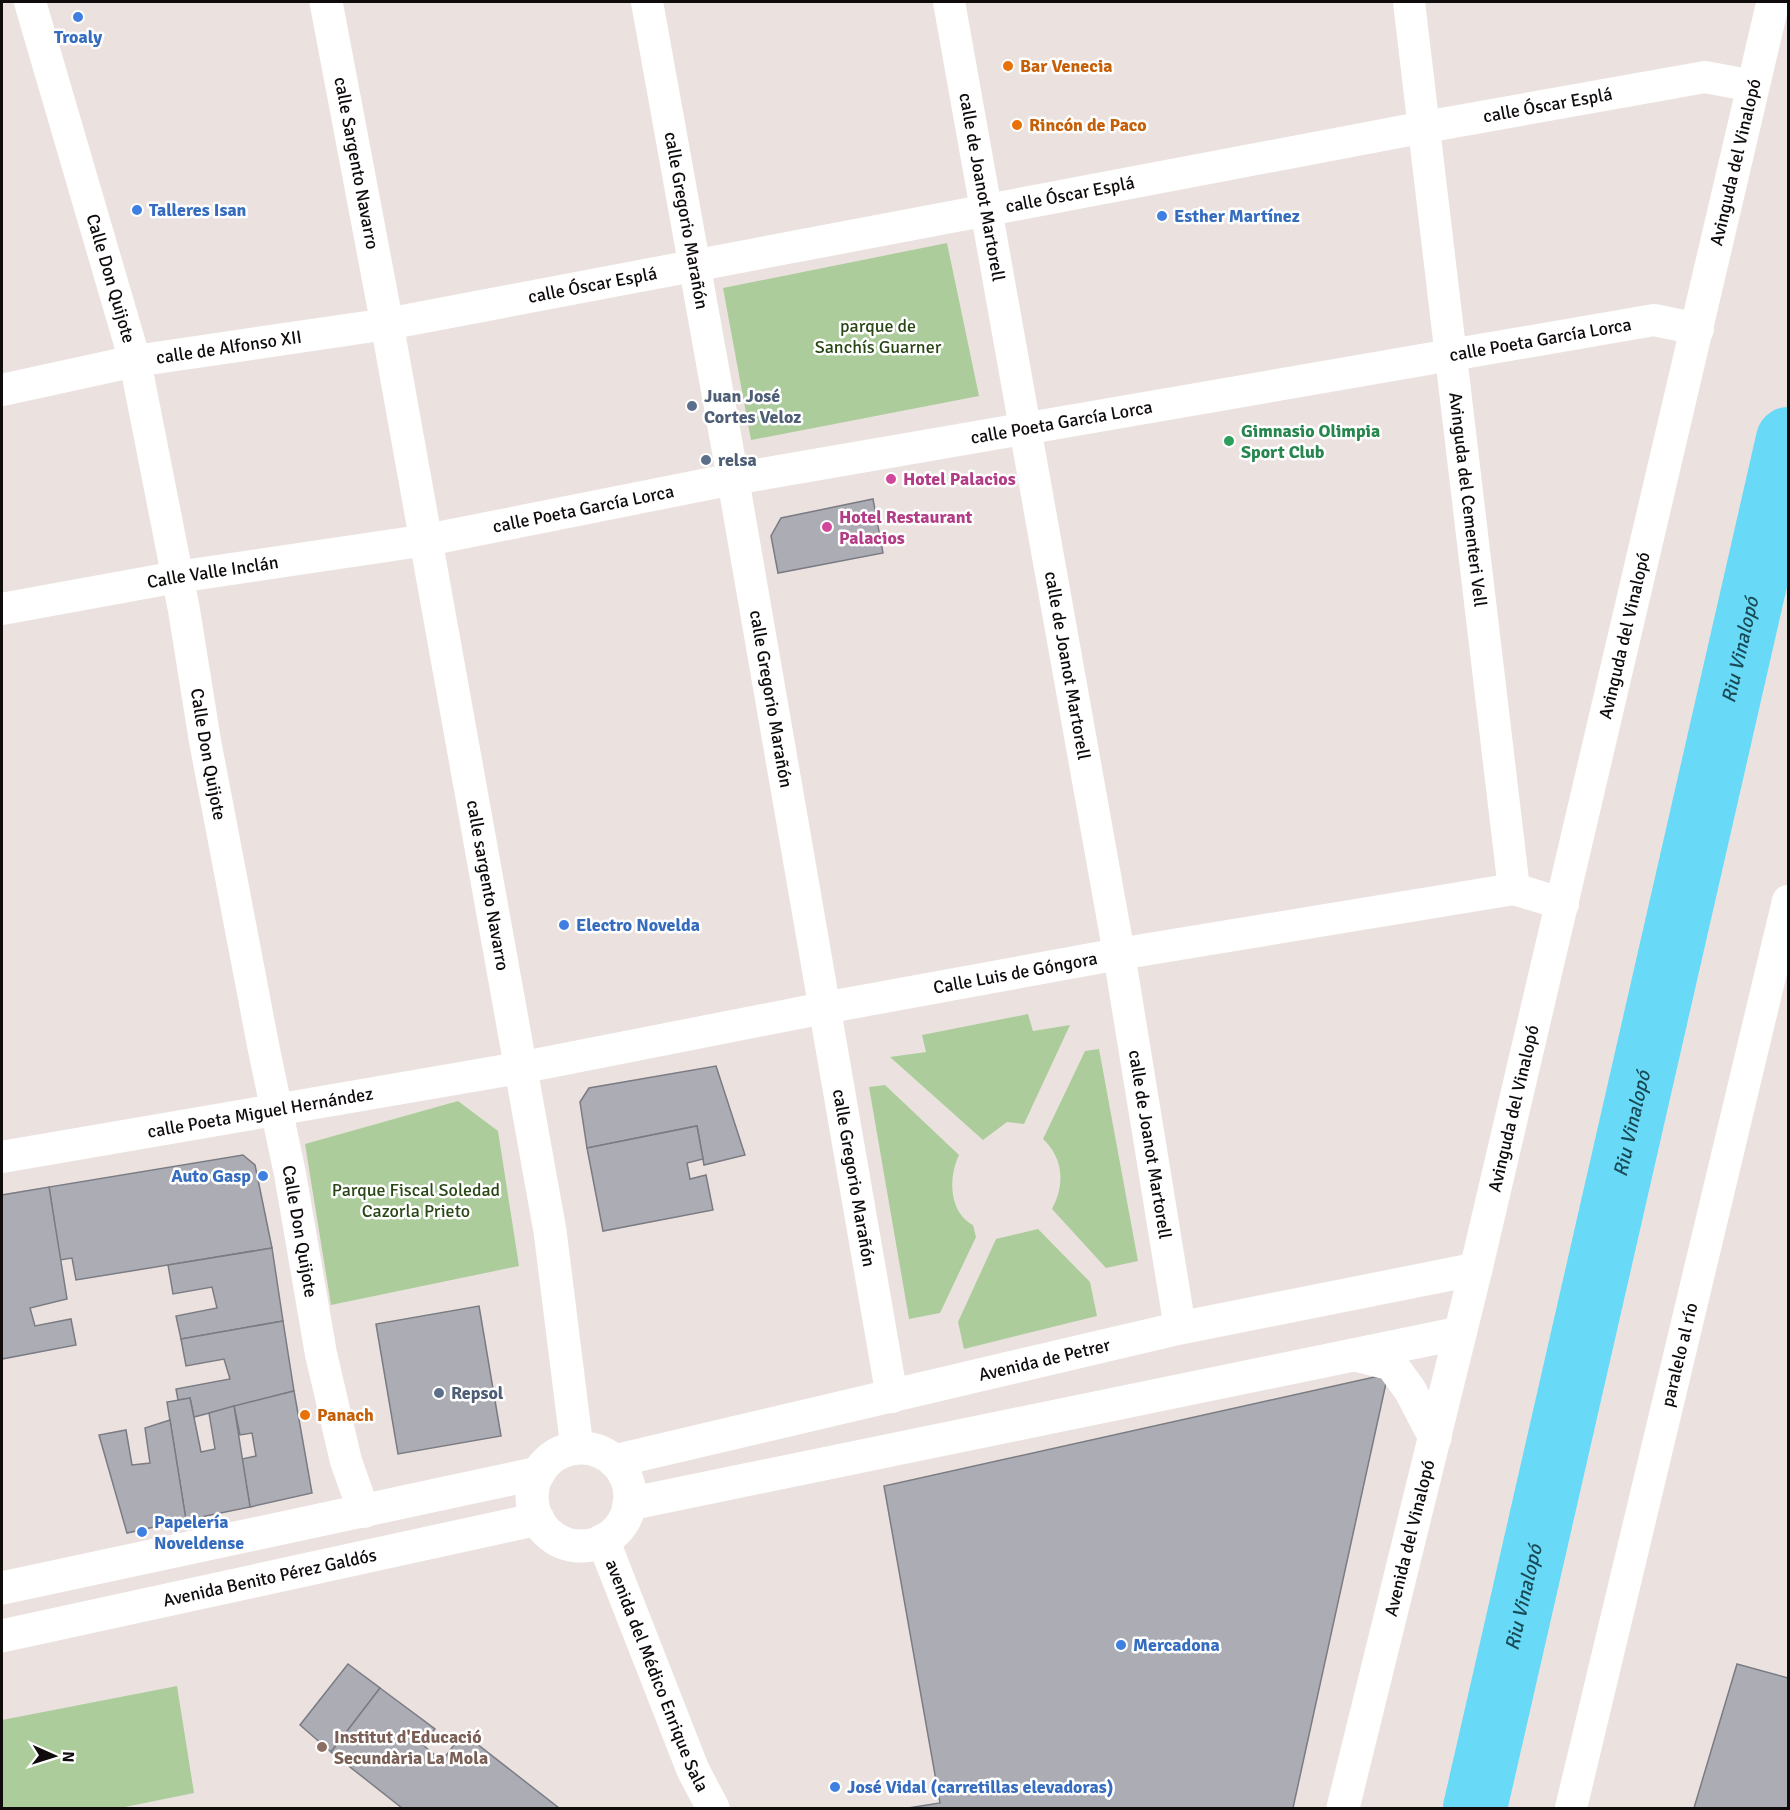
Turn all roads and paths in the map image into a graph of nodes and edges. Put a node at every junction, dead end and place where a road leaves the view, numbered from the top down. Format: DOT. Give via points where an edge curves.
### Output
graph roads {
  1 [pos="30,2"];
  2 [pos="326,2"];
  3 [pos="647,2"];
  4 [pos="949,2"];
  5 [pos="1409,2"];
  6 [pos="1773,2"];
  7 [pos="1753,86"];
  8 [pos="1425,127"];
  9 [pos="985,212"];
  10 [pos="693,266"];
  11 [pos="387,324"];
  12 [pos="1698,329"];
  13 [pos="1451,354"];
  14 [pos="135,361"];
  15 [pos="2,390"];
  16 [pos="1025,429"];
  17 [pos="733,478"];
  18 [pos="427,540"];
  19 [pos="177,577"];
  20 [pos="2,609"];
  21 [pos="1514,889"];
  22 [pos="1788,902"];
  23 [pos="1563,904"];
  24 [pos="1119,954"];
  25 [pos="825,1008"];
  26 [pos="519,1068"];
  27 [pos="276,1110"];
  28 [pos="2,1157"];
  29 [pos="1476,1269"];
  30 [pos="1180,1328"];
  31 [pos="1460,1333"];
  32 [pos="1356,1355"];
  33 [pos="892,1397"];
  34 [pos="1434,1438"];
  35 [pos="578,1448"];
  36 [pos="614,1461"];
  37 [pos="539,1473"];
  38 [pos="629,1504"];
  39 [pos="364,1512"];
  40 [pos="538,1518"];
  41 [pos="603,1540"];
  42 [pos="2,1588"];
  43 [pos="2,1636"];
  44 [pos="713,1809"];
  45 [pos="1343,1809"];
  46 [pos="1570,1809"];
  1 -- 14 [label="street, Calle Don Quijote"];
  2 -- 11 [label="street, calle Sargento Navarro"];
  3 -- 10 [label="street, calle Gregorio Marañón"];
  4 -- 9 [label="street, calle de Joanot Martorell"];
  5 -- 8 [label="street, Avinguda del Cementeri Vell"];
  6 -- 7 [label="street, Avinguda del Vinalopó"];
  7 -- 8 [label="street, calle Óscar Esplá" via="1705,77"];
  7 -- 12 [label="street, Avinguda del Vinalopó"];
  8 -- 9 [label="street, calle Óscar Esplá"];
  8 -- 13 [label="street, Avinguda del Cementeri Vell"];
  9 -- 10 [label="street, calle Óscar Esplá"];
  9 -- 16 [label="street, calle de Joanot Martorell"];
  10 -- 11 [label="street, calle Óscar Esplá"];
  10 -- 17 [label="street, calle Gregorio Marañón"];
  11 -- 14 [label="street, calle de Alfonso XII"];
  11 -- 18 [label="street, calle sargento Navarro"];
  12 -- 13 [label="street, calle Poeta García Lorca" via="1654,320"];
  12 -- 23 [label="street, Avinguda del Vinalopó"];
  13 -- 16 [label="street, calle Poeta García Lorca"];
  13 -- 21 [label="street, Avinguda del Cementeri Vell"];
  14 -- 15 [label="street, calle de Alfonso XII"];
  14 -- 19 [label="street, Calle Don Quijote"];
  16 -- 17 [label="street, calle Poeta García Lorca"];
  16 -- 24 [label="street, calle de Joanot Martorell"];
  17 -- 18 [label="street, calle Poeta García Lorca"];
  17 -- 25 [label="street, calle Gregorio Marañón"];
  18 -- 19 [label="street, Calle Valle Inclán"];
  18 -- 26 [label="street, calle sargento Navarro"];
  19 -- 20 [label="street, Calle Valle Inclán"];
  19 -- 27 [label="street, Calle Don Quijote"];
  21 -- 23 [label="street"];
  21 -- 24 [label="street, Calle Luis de Góngora"];
  22 -- 46 [label="street, paralelo al río"];
  23 -- 29 [label="street, Avinguda del Vinalopó"];
  24 -- 25 [label="street, Calle Luis de Góngora"];
  24 -- 30 [label="street, calle de Joanot Martorell"];
  25 -- 26 [label="street, Calle Luis de Góngora"];
  25 -- 33 [label="street, calle Gregorio Marañón"];
  26 -- 27 [label="street, calle Poeta Miguel Hernández"];
  26 -- 35 [label="street, calle sargento Navarro" via="550,1231"];
  27 -- 28 [label="street, calle Poeta Miguel Hernández"];
  27 -- 39 [label="street, Calle Don Quijote" via="321,1354 346,1461"];
  29 -- 30 [label="street, Avenida de Petrer"];
  29 -- 31 [label="street, Avenida del Vinalopó"];
  30 -- 33 [label="street, Avenida de Petrer"];
  31 -- 32 [label="street"];
  31 -- 34 [label="street, Avenida del Vinalopó"];
  32 -- 34 [label="street" via="1391,1364 1410,1390"];
  32 -- 38 [label="street"];
  33 -- 36 [label="street, Avenida de Petrer"];
  34 -- 45 [label="street, Avenida del Vinalopó"];
  35 -- 36 [label="street" via="605,1453"];
  35 -- 37 [label="street" via="556,1454"];
  36 -- 38 [label="street" via="627,1478"];
  37 -- 39 [label="street"];
  37 -- 40 [label="street" via="532,1497"];
  38 -- 41 [label="street" via="622,1524"];
  39 -- 42 [label="street"];
  40 -- 41 [label="street" via="553,1537 567,1544 582,1546"];
  40 -- 43 [label="street, Avenida Benito Pérez Galdós"];
  41 -- 44 [label="street, avenida del Médico Enrique Sala" via="693,1770"];
}
